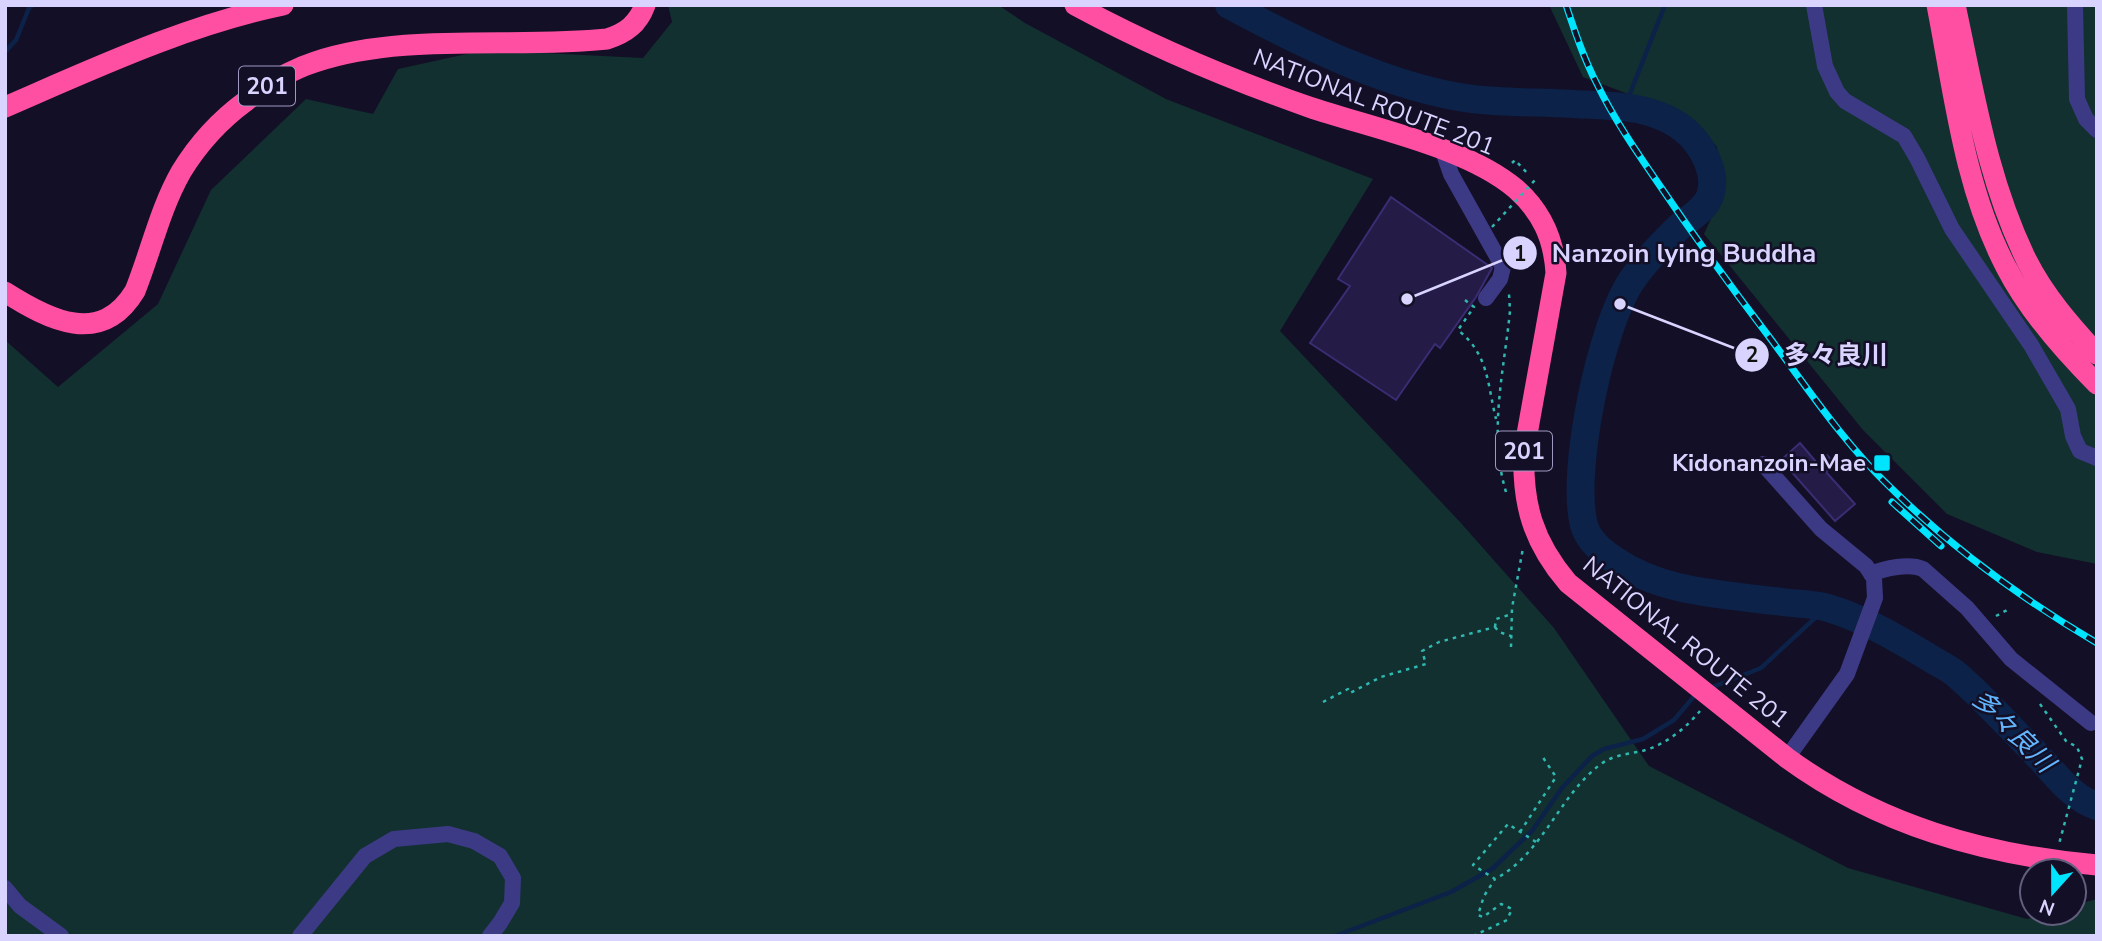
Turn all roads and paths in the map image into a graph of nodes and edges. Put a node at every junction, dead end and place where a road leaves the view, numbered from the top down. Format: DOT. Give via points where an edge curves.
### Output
graph roads {
  1 [pos="283,5"];
  2 [pos="645,5"];
  3 [pos="1075,5"];
  4 [pos="1814,5"];
  5 [pos="1937,5"];
  6 [pos="1955,5"];
  7 [pos="2075,5"];
  8 [pos="5,107"];
  9 [pos="2097,130"];
  10 [pos="1443,151"];
  11 [pos="1535,180"];
  12 [pos="1492,228"];
  13 [pos="5,292"];
  14 [pos="1486,298"];
  15 [pos="1465,300"];
  16 [pos="2097,354"];
  17 [pos="2097,384"];
  18 [pos="1497,422"];
  19 [pos="2097,458"];
  20 [pos="1763,464"];
  21 [pos="1871,574"];
  22 [pos="1512,614"];
  23 [pos="1495,627"];
  24 [pos="1511,636"];
  25 [pos="1711,698"];
  26 [pos="2038,701"];
  27 [pos="1324,702"];
  28 [pos="2091,723"];
  29 [pos="1542,756"];
  30 [pos="1787,758"];
  31 [pos="1520,832"];
  32 [pos="2061,834"];
  33 [pos="1536,842"];
  34 [pos="2097,865"];
  35 [pos="1496,879"];
  36 [pos="5,888"];
  37 [pos="61,936"];
  38 [pos="300,936"];
  39 [pos="490,936"];
  40 [pos="1473,936"];
  1 -- 8 [label="highway" via="117,59"];
  2 -- 13 [label="highway, 201" via="629,29 607,39 388,48 314,62 260,90 232,112 193,155 162,212 135,291 117,313 102,321 69,324"];
  3 -- 10 [label="highway, NATIONAL ROUTE 201 / 201" via="1212,69"];
  4 -- 19 [label="street" via="1825,66 1837,92 1904,136 1952,229 2031,345 2068,409 2080,451"];
  5 -- 17 [label="highway" via="1969,164 2006,267 2061,346"];
  6 -- 16 [label="highway" via="1989,164 2003,207 2028,263 2074,330"];
  7 -- 9 [label="street" via="2077,99"];
  10 -- 14 [label="street" via="1503,267"];
  10 -- 25 [label="highway, NATIONAL ROUTE 201 / 201" via="1483,168 1517,190 1545,225 1555,255 1554,290 1523,463 1526,501 1542,548 1577,592"];
  11 -- 12 [label="path, bridge"];
  15 -- 18 [label="path" via="1474,307 1458,330 1479,352"];
  20 -- 21 [label="street" via="1821,529"];
  21 -- 28 [label="street" via="1917,566 1923,569 1967,608 2011,659"];
  21 -- 30 [label="street" via="1875,598 1847,674"];
  22 -- 23 [label="path" via="1496,619"];
  23 -- 24 [label="path"];
  23 -- 27 [label="path" via="1439,642 1422,651 1426,664 1381,677 1350,693 1348,689"];
  25 -- 30 [label="highway, NATIONAL ROUTE 201 / 201"];
  25 -- 33 [label="path" via="1679,732 1655,746 1601,764 1566,800"];
  26 -- 32 [label="path" via="2082,759"];
  29 -- 31 [label="path" via="1556,776"];
  30 -- 34 [label="highway, NATIONAL ROUTE 201 / 201" via="1845,796 1952,839 2013,855"];
  31 -- 33 [label="path"];
  31 -- 35 [label="path" via="1508,824 1473,865"];
  33 -- 35 [label="path"];
  35 -- 40 [label="path" via="1478,915 1483,917 1501,904 1512,909 1510,916"];
  36 -- 37 [label="street" via="20,906"];
  38 -- 39 [label="street" via="366,856 394,839 448,834 474,841 500,856 513,878 512,903"];
}
